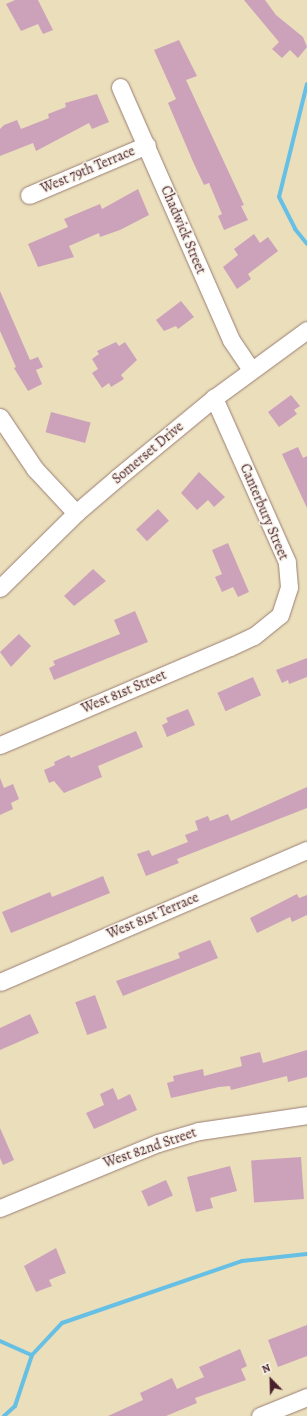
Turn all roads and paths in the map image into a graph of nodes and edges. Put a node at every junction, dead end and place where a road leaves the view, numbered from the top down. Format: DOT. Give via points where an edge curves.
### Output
graph roads {
  1 [pos="120,87"];
  2 [pos="147,145"];
  3 [pos="29,195"];
  4 [pos="307,330"];
  5 [pos="251,370"];
  6 [pos="214,398"];
  7 [pos="0,417"];
  8 [pos="76,513"];
  9 [pos="0,588"];
  10 [pos="247,639"];
  11 [pos="0,745"];
  12 [pos="307,850"];
  13 [pos="0,982"];
  14 [pos="307,1115"];
  15 [pos="0,1208"];
  16 [pos="307,1397"];
  17 [pos="260,1416"];
  1 -- 2 [label="street, Chadwick Street"];
  2 -- 3 [label="street, West 79th Terrace"];
  2 -- 5 [label="street, Chadwick Street" via="231,340"];
  4 -- 5 [label="street, Somerset Drive"];
  5 -- 6 [label="street, Somerset Drive"];
  6 -- 8 [label="street, Somerset Drive"];
  6 -- 10 [label="street, Canterbury Street" via="281,549 289,574 280,614"];
  7 -- 8 [label="street" via="35,469"];
  8 -- 9 [label="street, Somerset Drive"];
  10 -- 11 [label="street, West 81st Street"];
  12 -- 13 [label="street, West 81st Terrace"];
  14 -- 15 [label="street, West 82nd Street" via="207,1130 158,1142"];
  16 -- 17 [label="street"];
}
